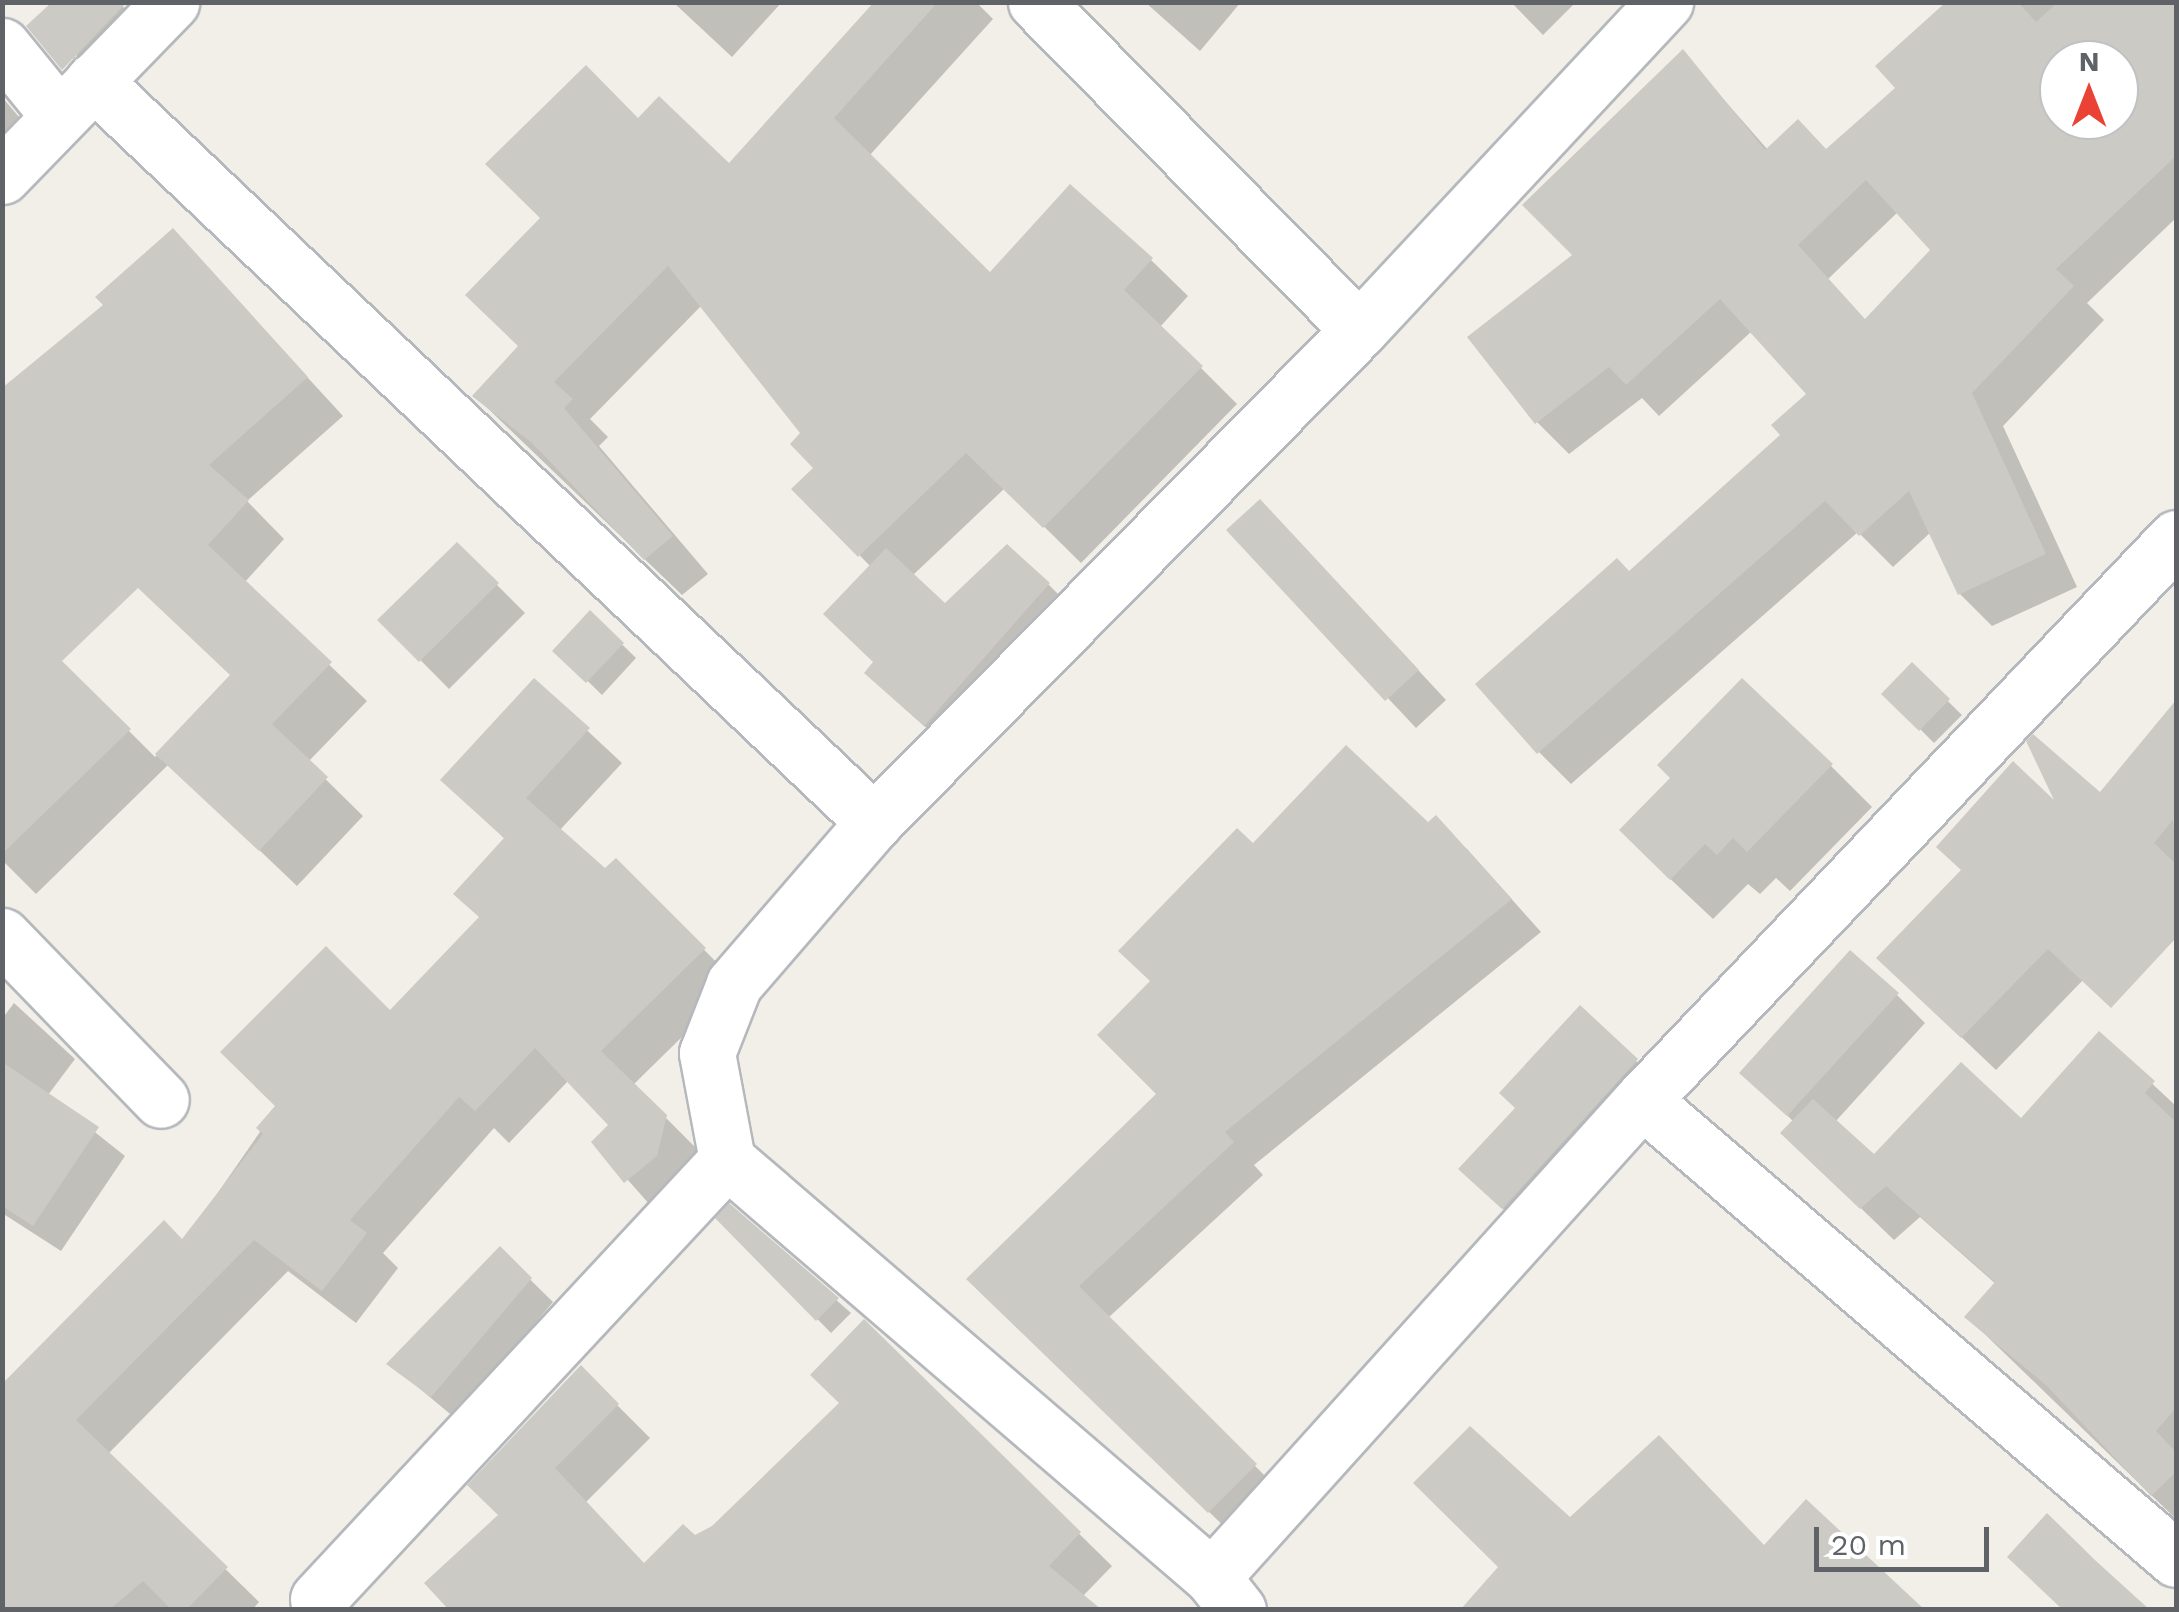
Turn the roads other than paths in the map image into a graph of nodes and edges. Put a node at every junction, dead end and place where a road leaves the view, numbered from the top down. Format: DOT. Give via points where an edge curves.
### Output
graph roads {
  1 [pos="171,2"];
  2 [pos="1036,2"];
  3 [pos="1664,2"];
  4 [pos="2,46"];
  5 [pos="76,98"];
  6 [pos="2,176"];
  7 [pos="1359,330"];
  8 [pos="2170,558"];
  9 [pos="874,822"];
  10 [pos="2,936"];
  11 [pos="160,1100"];
  12 [pos="1642,1100"];
  13 [pos="727,1160"];
  14 [pos="2176,1559"];
  15 [pos="1225,1593"];
  16 [pos="318,1600"];
  1 -- 5 [label="street"];
  2 -- 7 [label="street"];
  3 -- 7 [label="street"];
  4 -- 5 [label="street"];
  5 -- 6 [label="street"];
  5 -- 9 [label="street"];
  7 -- 9 [label="street"];
  8 -- 12 [label="street"];
  9 -- 13 [label="street" via="734,984 707,1053"];
  10 -- 11 [label="street"];
  12 -- 14 [label="street"];
  12 -- 15 [label="street"];
  13 -- 15 [label="street"];
  13 -- 16 [label="street"];
}
